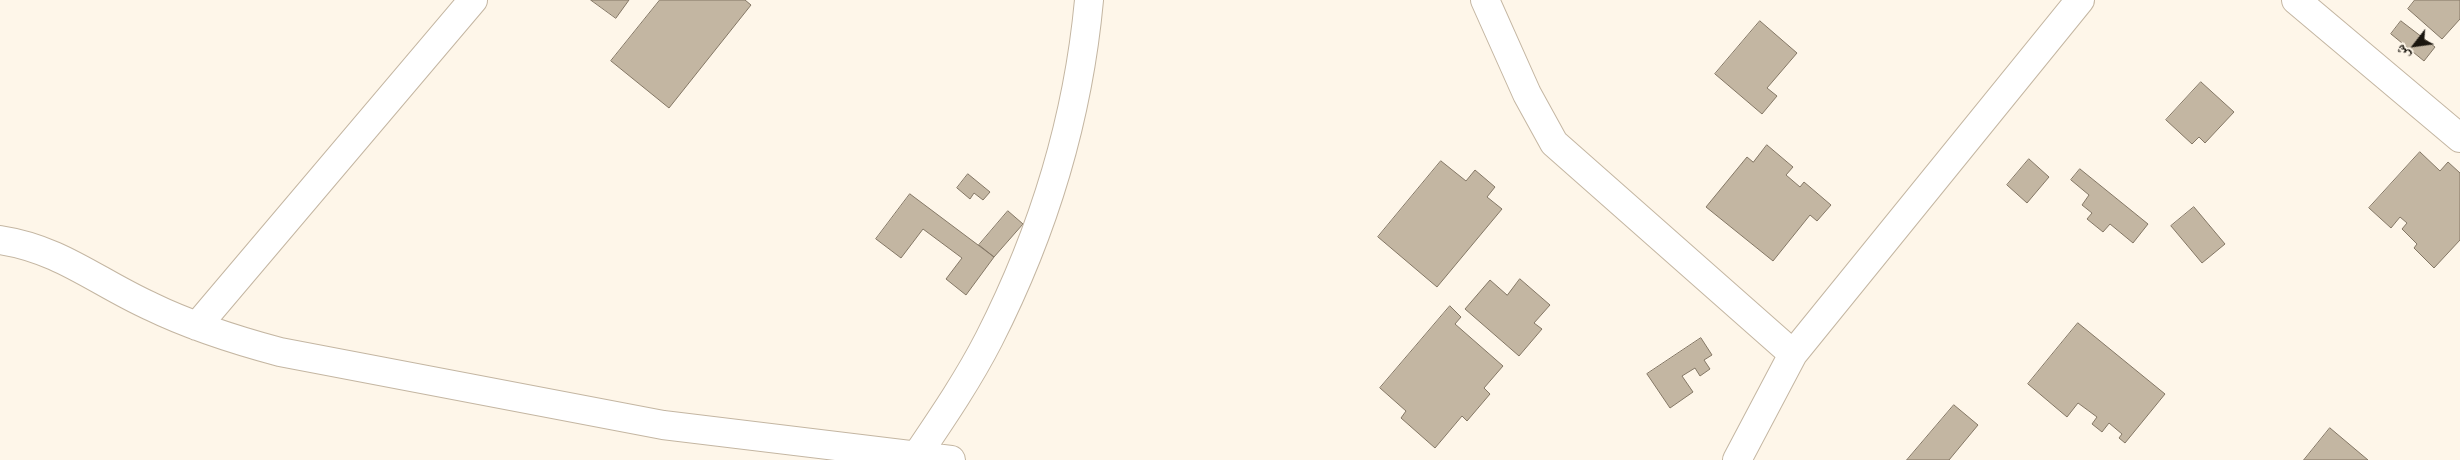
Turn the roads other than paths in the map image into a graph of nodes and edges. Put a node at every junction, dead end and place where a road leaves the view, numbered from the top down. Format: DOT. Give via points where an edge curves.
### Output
graph roads {
  1 [pos="473,0"];
  2 [pos="1089,0"];
  3 [pos="1485,0"];
  4 [pos="2080,0"];
  5 [pos="2296,0"];
  6 [pos="2460,138"];
  7 [pos="0,240"];
  8 [pos="197,326"];
  9 [pos="1793,354"];
  10 [pos="917,455"];
  11 [pos="950,460"];
  12 [pos="1736,460"];
  1 -- 8 [label="street"];
  2 -- 10 [label="street" via="1076,91 1062,153 1042,217 988,340"];
  3 -- 9 [label="street" via="1527,94 1554,143"];
  4 -- 9 [label="street"];
  5 -- 6 [label="street"];
  7 -- 8 [label="street" via="51,253 106,285"];
  8 -- 10 [label="street" via="238,341 305,358 663,425"];
  9 -- 12 [label="street"];
  10 -- 11 [label="street"];
}
